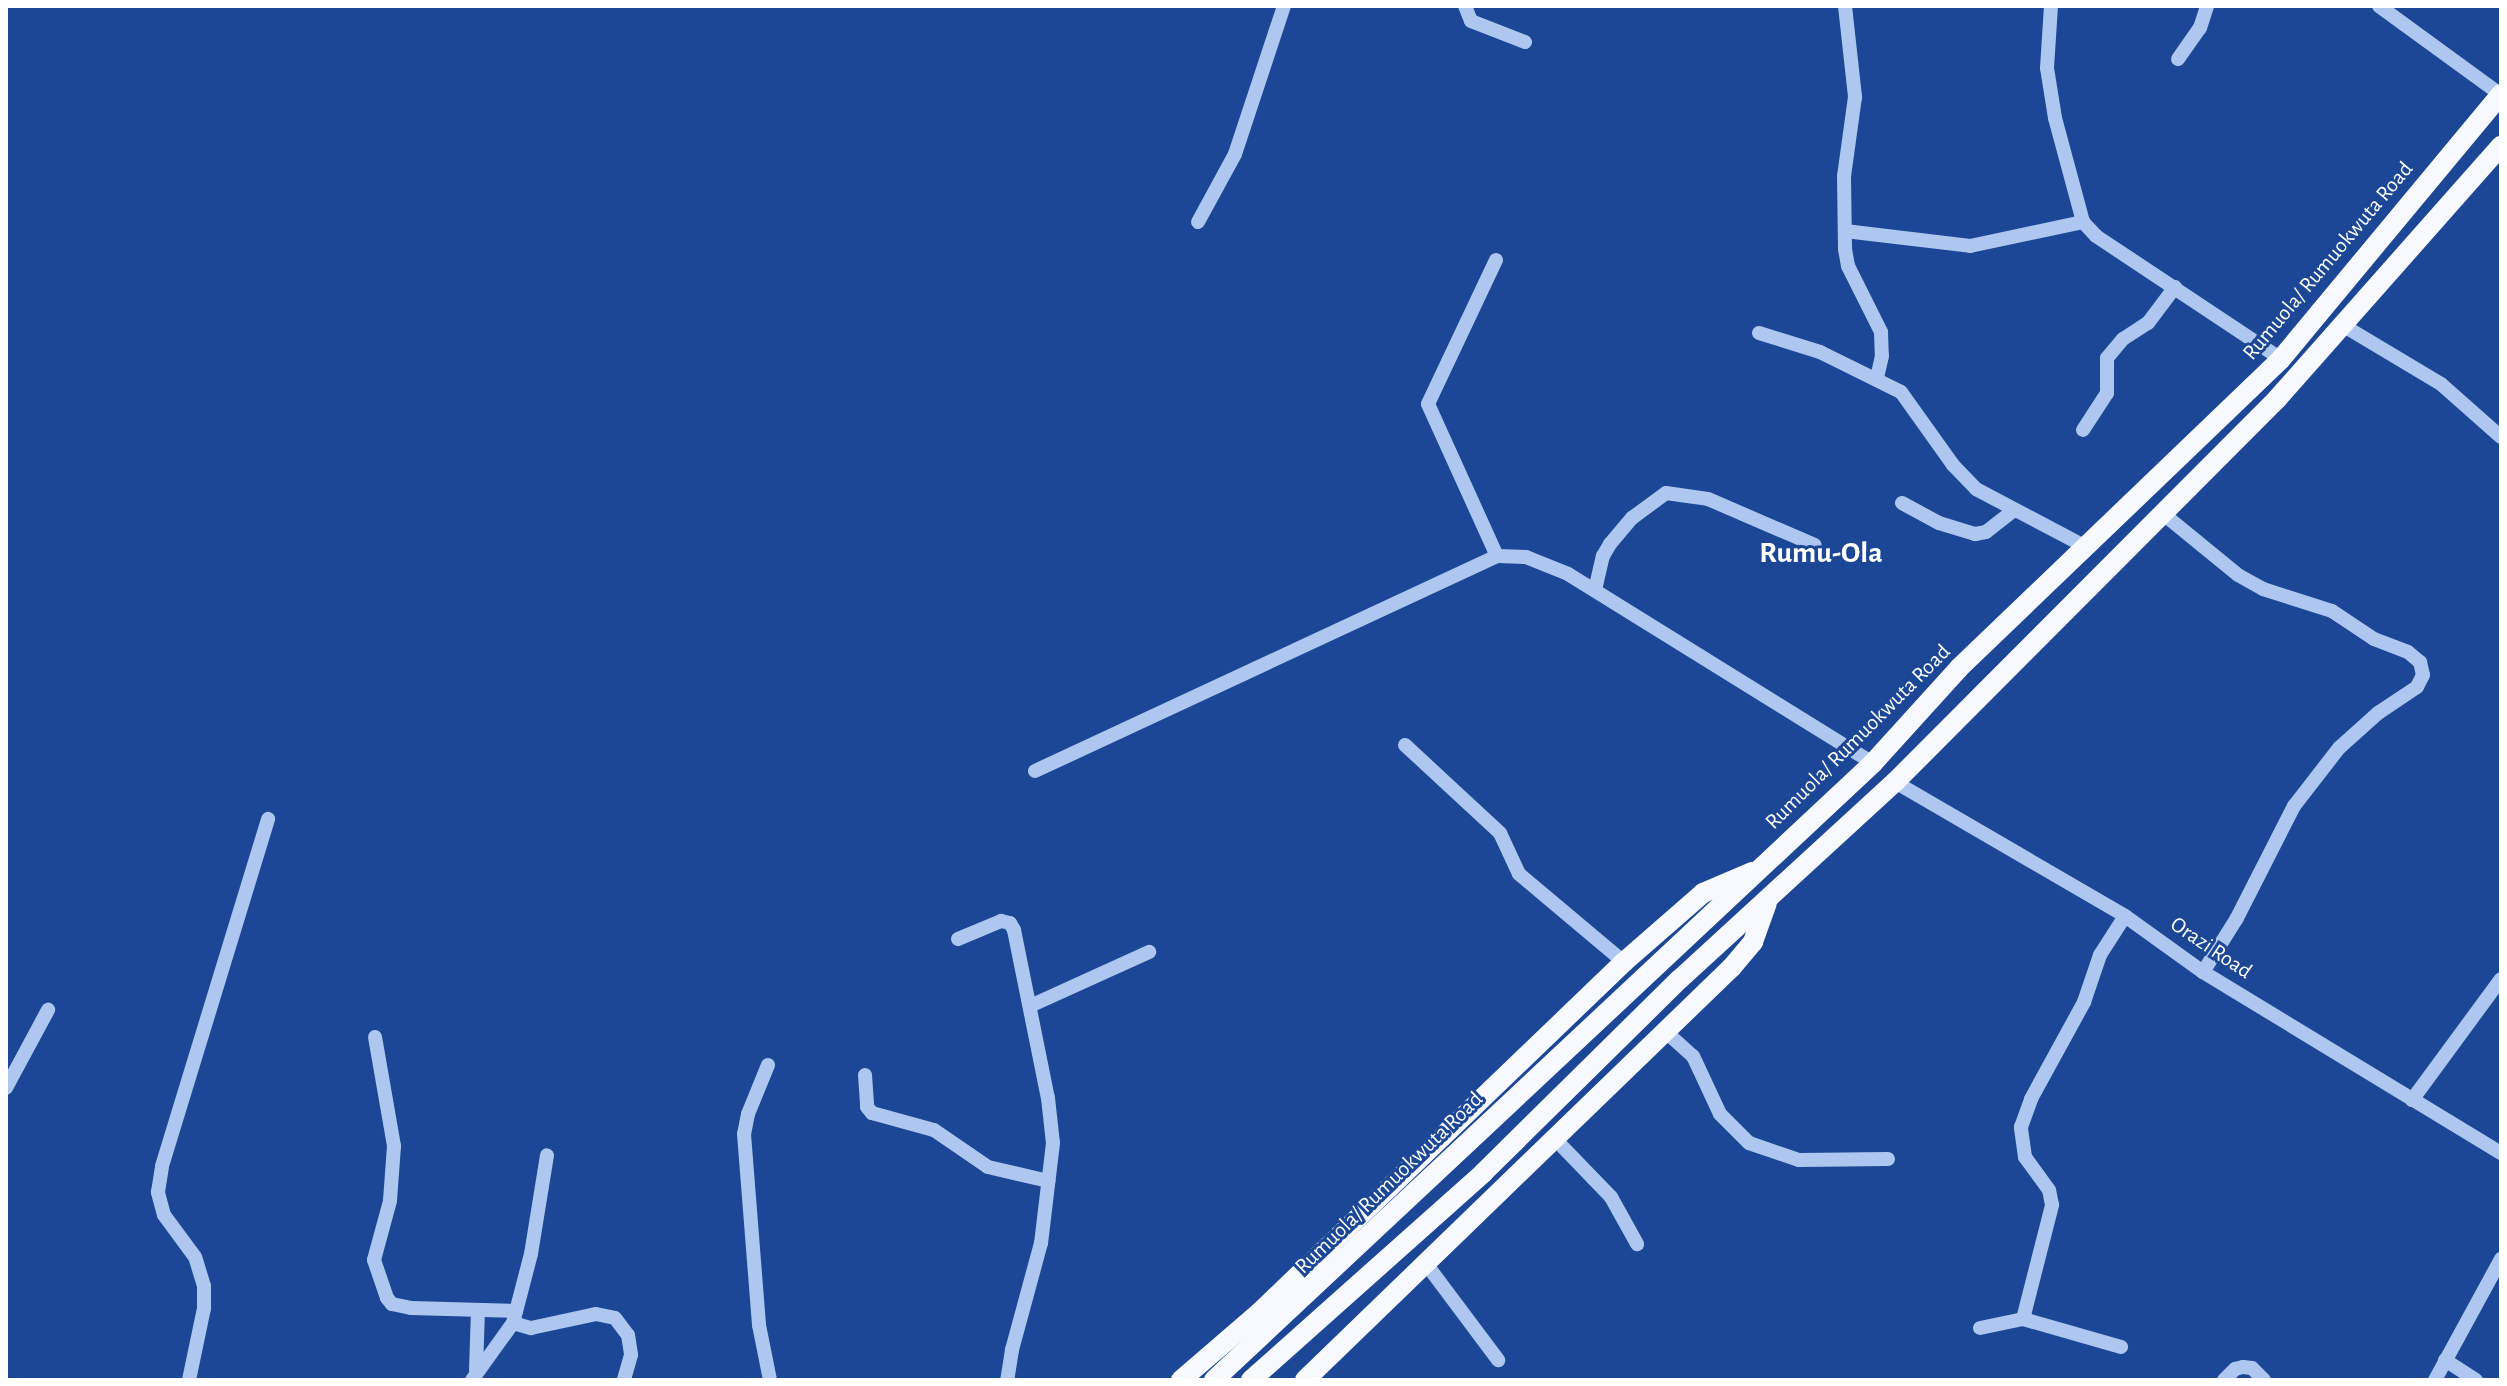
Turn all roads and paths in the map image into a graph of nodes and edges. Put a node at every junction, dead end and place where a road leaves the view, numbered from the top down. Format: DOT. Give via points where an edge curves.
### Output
graph roads {
  1 [pos="1284,6"];
  2 [pos="1465,6"];
  3 [pos="1845,6"];
  4 [pos="2051,6"];
  5 [pos="2207,6"];
  6 [pos="2379,6"];
  7 [pos="1525,42"];
  8 [pos="2178,59"];
  9 [pos="2501,94"];
  10 [pos="2501,146"];
  11 [pos="1198,222"];
  12 [pos="2083,222"];
  13 [pos="1845,231"];
  14 [pos="1496,260"];
  15 [pos="2175,287"];
  16 [pos="2344,326"];
  17 [pos="1759,333"];
  18 [pos="2281,359"];
  19 [pos="1877,378"];
  20 [pos="2083,430"];
  21 [pos="2501,437"];
  22 [pos="1902,503"];
  23 [pos="2014,510"];
  24 [pos="2161,512"];
  25 [pos="1815,545"];
  26 [pos="2084,546"];
  27 [pos="1497,556"];
  28 [pos="1595,590"];
  29 [pos="1405,745"];
  30 [pos="1873,763"];
  31 [pos="1035,771"];
  32 [pos="1895,782"];
  33 [pos="268,819"];
  34 [pos="1753,876"];
  35 [pos="1764,903"];
  36 [pos="2125,916"];
  37 [pos="958,939"];
  38 [pos="1149,952"];
  39 [pos="1624,962"];
  40 [pos="2203,972"];
  41 [pos="2501,979"];
  42 [pos="1030,1006"];
  43 [pos="48,1010"];
  44 [pos="1666,1032"];
  45 [pos="375,1037"];
  46 [pos="768,1065"];
  47 [pos="865,1075"];
  48 [pos="6,1088"];
  49 [pos="2412,1100"];
  50 [pos="1556,1140"];
  51 [pos="2501,1153"];
  52 [pos="547,1155"];
  53 [pos="1888,1159"];
  54 [pos="1048,1181"];
  55 [pos="1637,1244"];
  56 [pos="2501,1259"];
  57 [pos="1427,1265"];
  58 [pos="478,1310"];
  59 [pos="514,1317"];
  60 [pos="2023,1319"];
  61 [pos="1980,1328"];
  62 [pos="2121,1347"];
  63 [pos="1498,1360"];
  64 [pos="2445,1360"];
  65 [pos="474,1375"];
  66 [pos="189,1380"];
  67 [pos="624,1380"];
  68 [pos="770,1380"];
  69 [pos="1007,1380"];
  70 [pos="1181,1380"];
  71 [pos="1214,1380"];
  72 [pos="1251,1380"];
  73 [pos="1305,1380"];
  74 [pos="2224,1380"];
  75 [pos="2264,1380"];
  76 [pos="2278,1380"];
  77 [pos="2435,1380"];
  78 [pos="2476,1380"];
  1 -- 11 [label="street" via="1235,154"];
  2 -- 7 [label="street" via="1471,21"];
  3 -- 13 [label="street" via="1855,97 1844,176"];
  4 -- 12 [label="street" via="2049,81"];
  5 -- 8 [label="street" via="2200,28"];
  6 -- 9 [label="street"];
  9 -- 18 [label="main road, Rumuola/ Rumuokwuta Road"];
  10 -- 16 [label="main road"];
  12 -- 13 [label="street" via="1970,246"];
  12 -- 15 [label="street"];
  13 -- 19 [label="street" via="1848,266 1881,332"];
  14 -- 27 [label="street" via="1428,404"];
  15 -- 18 [label="street"];
  15 -- 20 [label="street" via="2148,323 2123,339 2107,358 2107,393"];
  16 -- 21 [label="street" via="2441,384"];
  16 -- 24 [label="main road"];
  17 -- 19 [label="street"];
  18 -- 26 [label="main road, Rumuola/ Rumuokwuta Road"];
  19 -- 23 [label="street" via="1910,401 1976,489"];
  22 -- 23 [label="street" via="1975,534 1986,532"];
  23 -- 26 [label="street"];
  24 -- 32 [label="main road"];
  24 -- 40 [label="street" via="2238,575 2263,589 2332,611 2374,639 2408,652 2420,662 2423,675 2417,687 2339,748 2294,806"];
  25 -- 28 [label="street" via="1708,499 1666,493 1632,518 1610,544"];
  26 -- 30 [label="main road, Rumuola/ Rumuokwuta Road" via="1959,668"];
  27 -- 28 [label="street" via="1537,561"];
  27 -- 31 [label="street"];
  28 -- 30 [label="street"];
  29 -- 39 [label="street" via="1500,833 1519,874"];
  30 -- 34 [label="main road, Rumuola/ Rumuokwuta Road"];
  32 -- 35 [label="main road"];
  32 -- 36 [label="street, Orazi Road"];
  33 -- 66 [label="street" via="158,1192 164,1215 195,1257 204,1286"];
  34 -- 39 [label="main road" via="1703,893"];
  34 -- 71 [label="main road, Rumuola/ Rumuokwuta Road"];
  35 -- 44 [label="main road" via="1753,942"];
  35 -- 72 [label="main road" via="1483,1173"];
  36 -- 40 [label="street, Orazi Road"];
  36 -- 60 [label="street" via="2100,955 2084,1002 2021,1127 2025,1157 2049,1190 2052,1205"];
  37 -- 42 [label="street" via="1001,921 1010,923"];
  38 -- 42 [label="street"];
  39 -- 70 [label="main road" via="1260,1312"];
  40 -- 49 [label="street, Orazi Road"];
  41 -- 49 [label="street"];
  42 -- 54 [label="street" via="1053,1143"];
  43 -- 48 [label="street"];
  44 -- 50 [label="main road"];
  44 -- 53 [label="street" via="1693,1056 1720,1114 1749,1143 1799,1160"];
  45 -- 58 [label="street" via="394,1146 390,1201 374,1260 387,1298 411,1308"];
  46 -- 68 [label="street" via="744,1134 759,1325"];
  47 -- 54 [label="street" via="872,1113 934,1130 988,1167"];
  49 -- 51 [label="street, Orazi Road"];
  50 -- 55 [label="street" via="1611,1197"];
  50 -- 57 [label="main road"];
  52 -- 59 [label="street" via="531,1254"];
  54 -- 69 [label="street" via="1041,1243"];
  56 -- 64 [label="street"];
  57 -- 63 [label="street"];
  57 -- 73 [label="main road"];
  58 -- 59 [label="street"];
  58 -- 65 [label="street"];
  59 -- 65 [label="street"];
  59 -- 67 [label="street" via="541,1328 596,1314 615,1318 628,1335 631,1355"];
  60 -- 61 [label="street"];
  60 -- 62 [label="street"];
  64 -- 77 [label="street"];
  64 -- 78 [label="street"];
  74 -- 75 [label="street" via="2243,1367"];
  75 -- 76 [label="street"];
}
